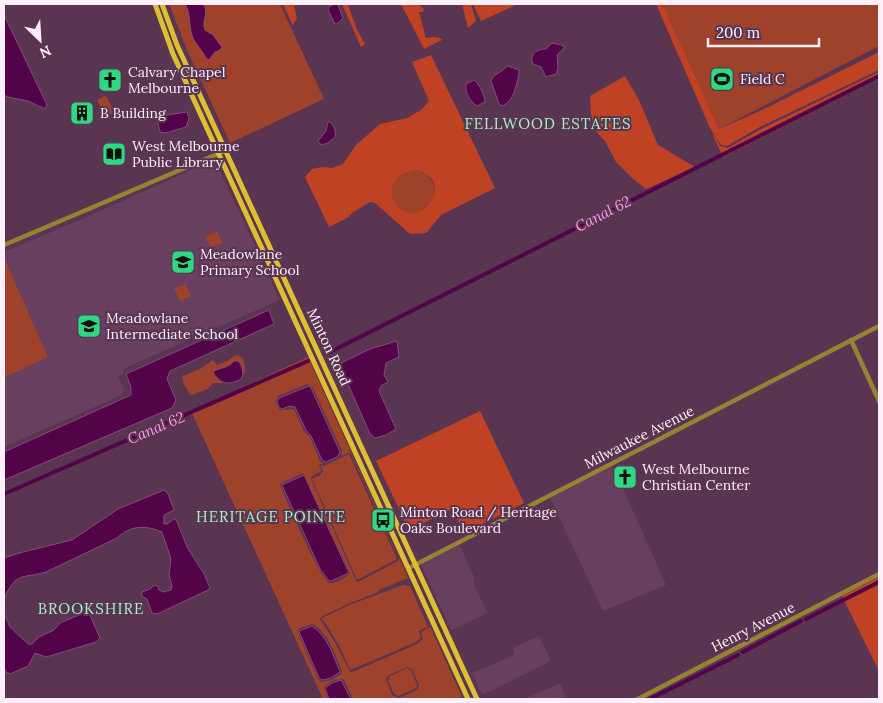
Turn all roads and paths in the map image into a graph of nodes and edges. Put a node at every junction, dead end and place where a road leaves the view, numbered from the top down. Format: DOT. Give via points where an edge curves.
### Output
graph roads {
  1 [pos="155,4"];
  2 [pos="162,4"];
  3 [pos="168,41"];
  4 [pos="177,45"];
  5 [pos="173,54"];
  6 [pos="226,150"];
  7 [pos="219,152"];
  8 [pos="4,245"];
  9 [pos="879,326"];
  10 [pos="851,340"];
  11 [pos="879,401"];
  12 [pos="416,565"];
  13 [pos="409,568"];
  14 [pos="879,574"];
  15 [pos="468,699"];
  16 [pos="477,699"];
  17 [pos="638,699"];
  1 -- 3 [label="main road, Minton Road"];
  2 -- 4 [label="main road, Minton Road"];
  3 -- 4 [label="main road"];
  3 -- 5 [label="main road, Minton Road"];
  4 -- 5 [label="main road"];
  4 -- 6 [label="main road, Minton Road"];
  5 -- 7 [label="main road, Minton Road"];
  6 -- 7 [label="street"];
  6 -- 12 [label="main road, Minton Road"];
  7 -- 8 [label="street"];
  7 -- 13 [label="main road, Minton Road"];
  9 -- 10 [label="street, Milwaukee Avenue"];
  10 -- 11 [label="street"];
  10 -- 12 [label="street, Milwaukee Avenue"];
  12 -- 13 [label="street, Milwaukee Avenue"];
  12 -- 16 [label="main road, Minton Road"];
  13 -- 15 [label="main road, Minton Road"];
  14 -- 17 [label="street, Henry Avenue"];
}
